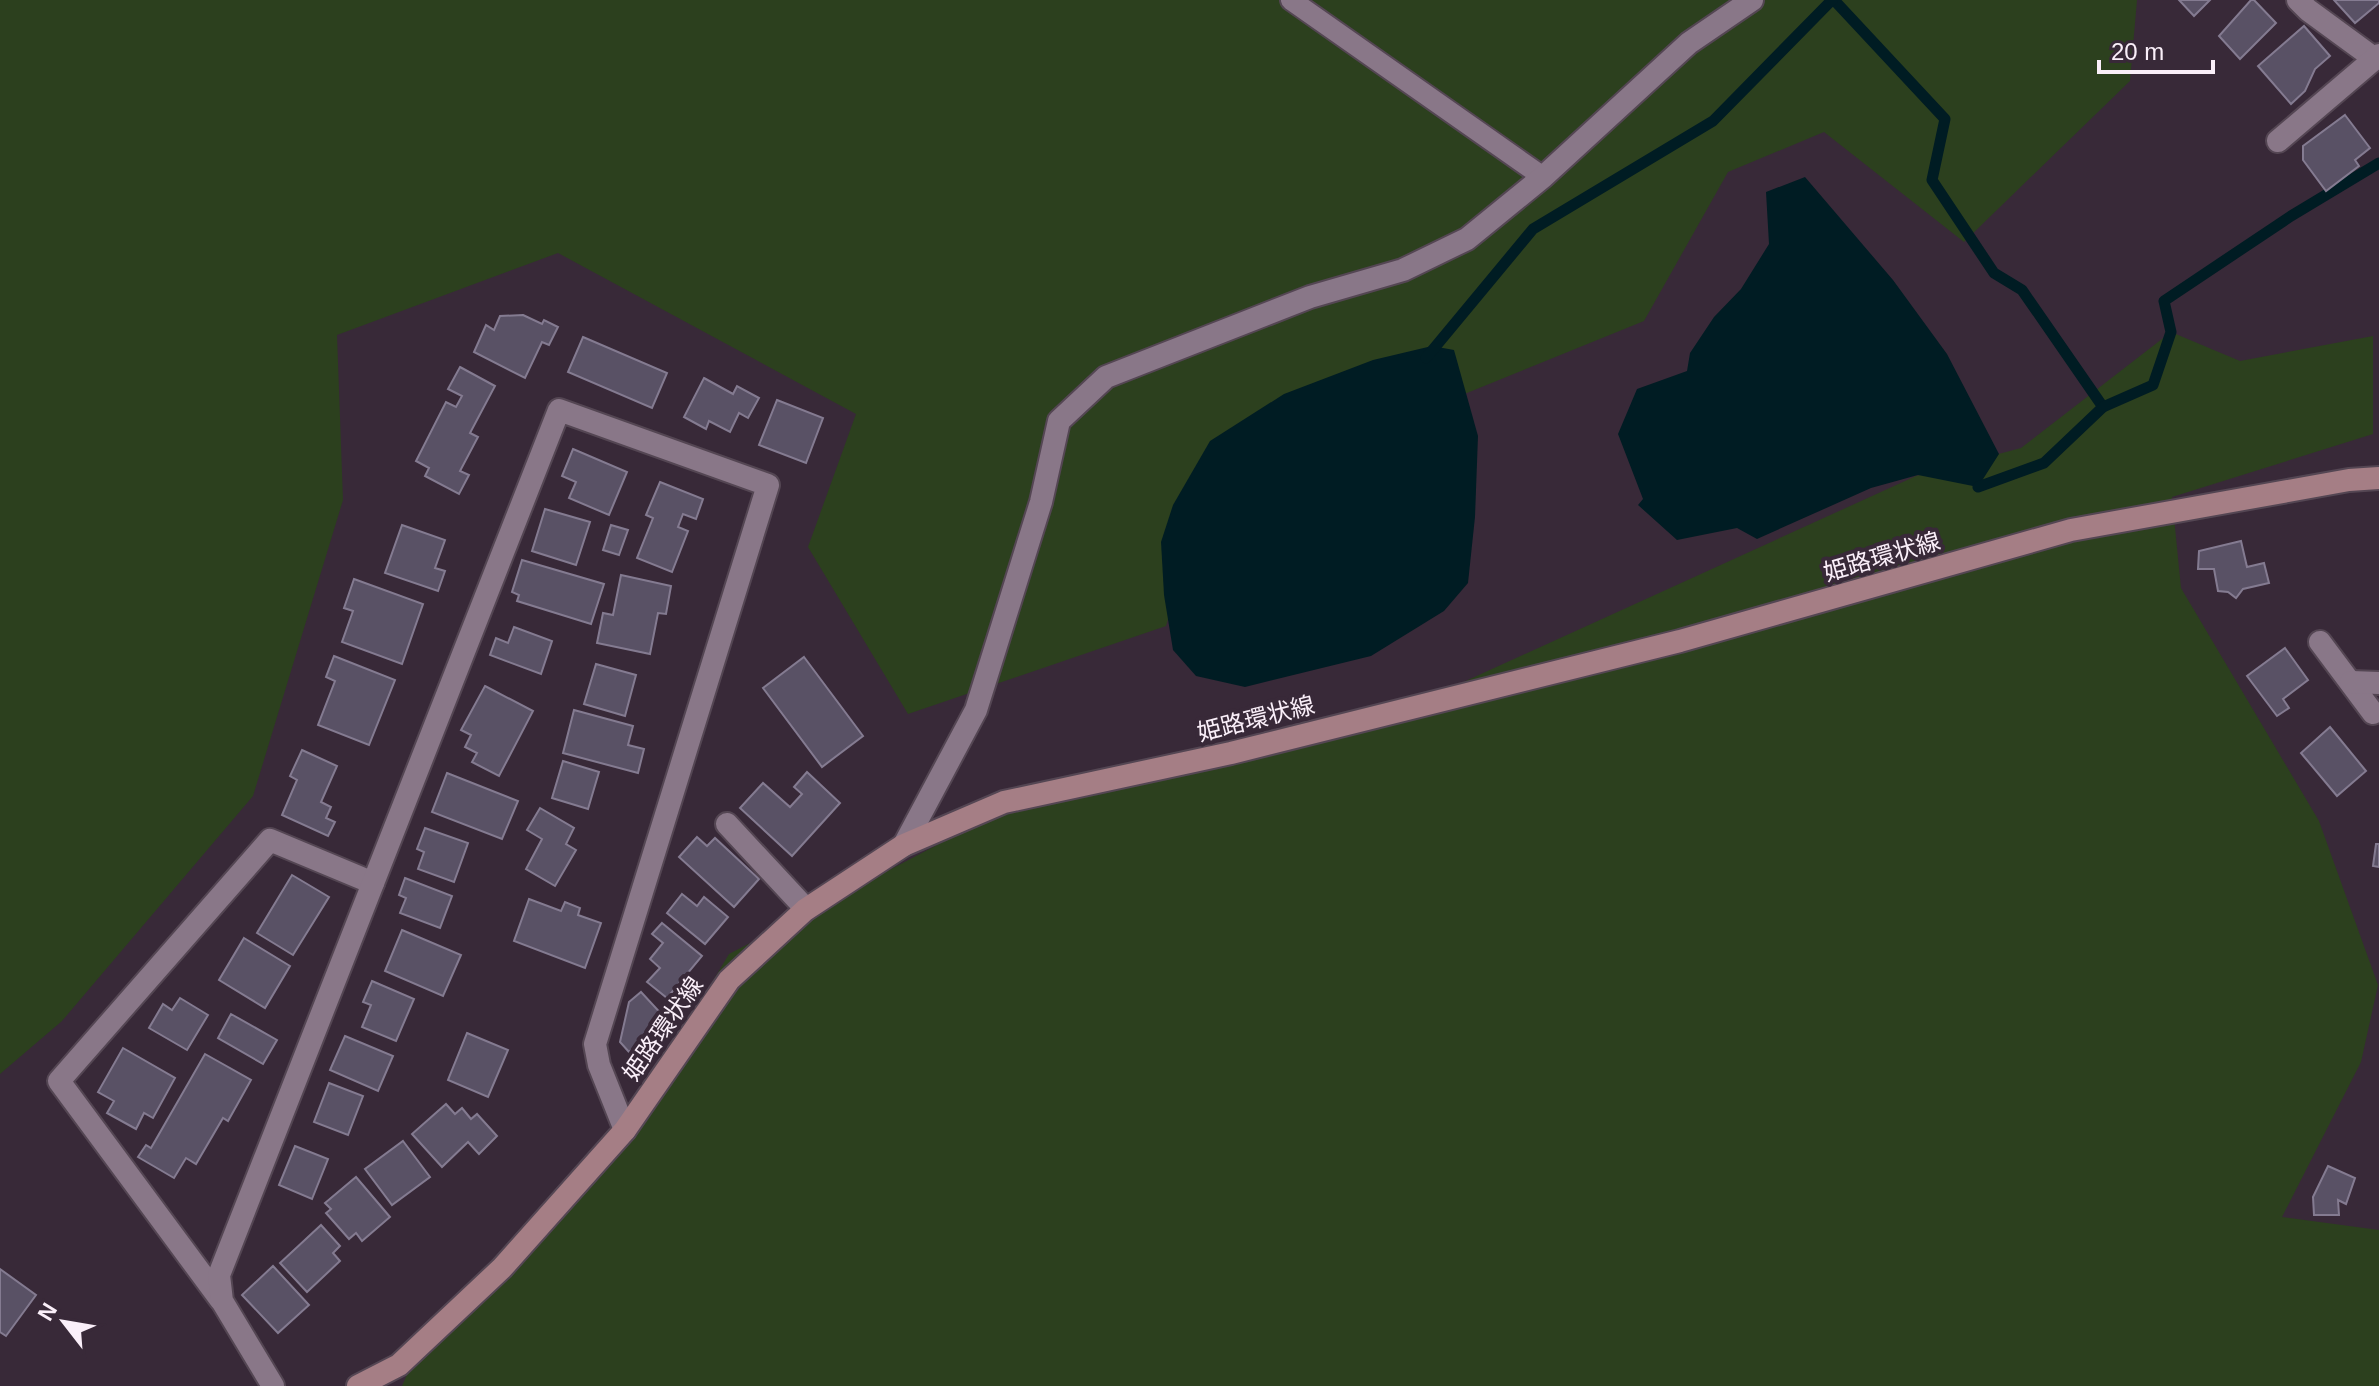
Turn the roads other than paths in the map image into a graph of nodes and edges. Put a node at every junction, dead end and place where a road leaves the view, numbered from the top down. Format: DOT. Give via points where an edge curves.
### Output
graph roads {
  1 [pos="1291,0"];
  2 [pos="1752,0"];
  3 [pos="2298,0"];
  4 [pos="2377,57"];
  5 [pos="2278,141"];
  6 [pos="1543,177"];
  7 [pos="2379,478"];
  8 [pos="2320,642"];
  9 [pos="2351,682"];
  10 [pos="2379,683"];
  11 [pos="2373,713"];
  12 [pos="727,824"];
  13 [pos="904,845"];
  14 [pos="373,883"];
  15 [pos="806,909"];
  16 [pos="625,1130"];
  17 [pos="222,1301"];
  18 [pos="273,1386"];
  19 [pos="358,1386"];
  1 -- 6 [label="lane"];
  2 -- 6 [label="street" via="1689,43"];
  3 -- 4 [label="street"];
  4 -- 5 [label="street"];
  6 -- 13 [label="street" via="1467,239 1403,270 1310,297 1106,377 1059,421 1041,502 976,710"];
  7 -- 13 [label="main road, 姫路環状線" via="2071,530 1664,645 1231,753 1004,802"];
  8 -- 9 [label="street"];
  9 -- 10 [label="street"];
  9 -- 11 [label="street"];
  12 -- 15 [label="street"];
  13 -- 15 [label="main road, 姫路環状線"];
  14 -- 16 [label="street" via="559,410 768,485 595,1044"];
  14 -- 17 [label="street" via="219,1275"];
  14 -- 17 [label="street" via="270,840 59,1081"];
  15 -- 16 [label="main road, 姫路環状線" via="729,980"];
  16 -- 19 [label="main road, 姫路環状線" via="502,1268 399,1365"];
  17 -- 18 [label="street"];
}
